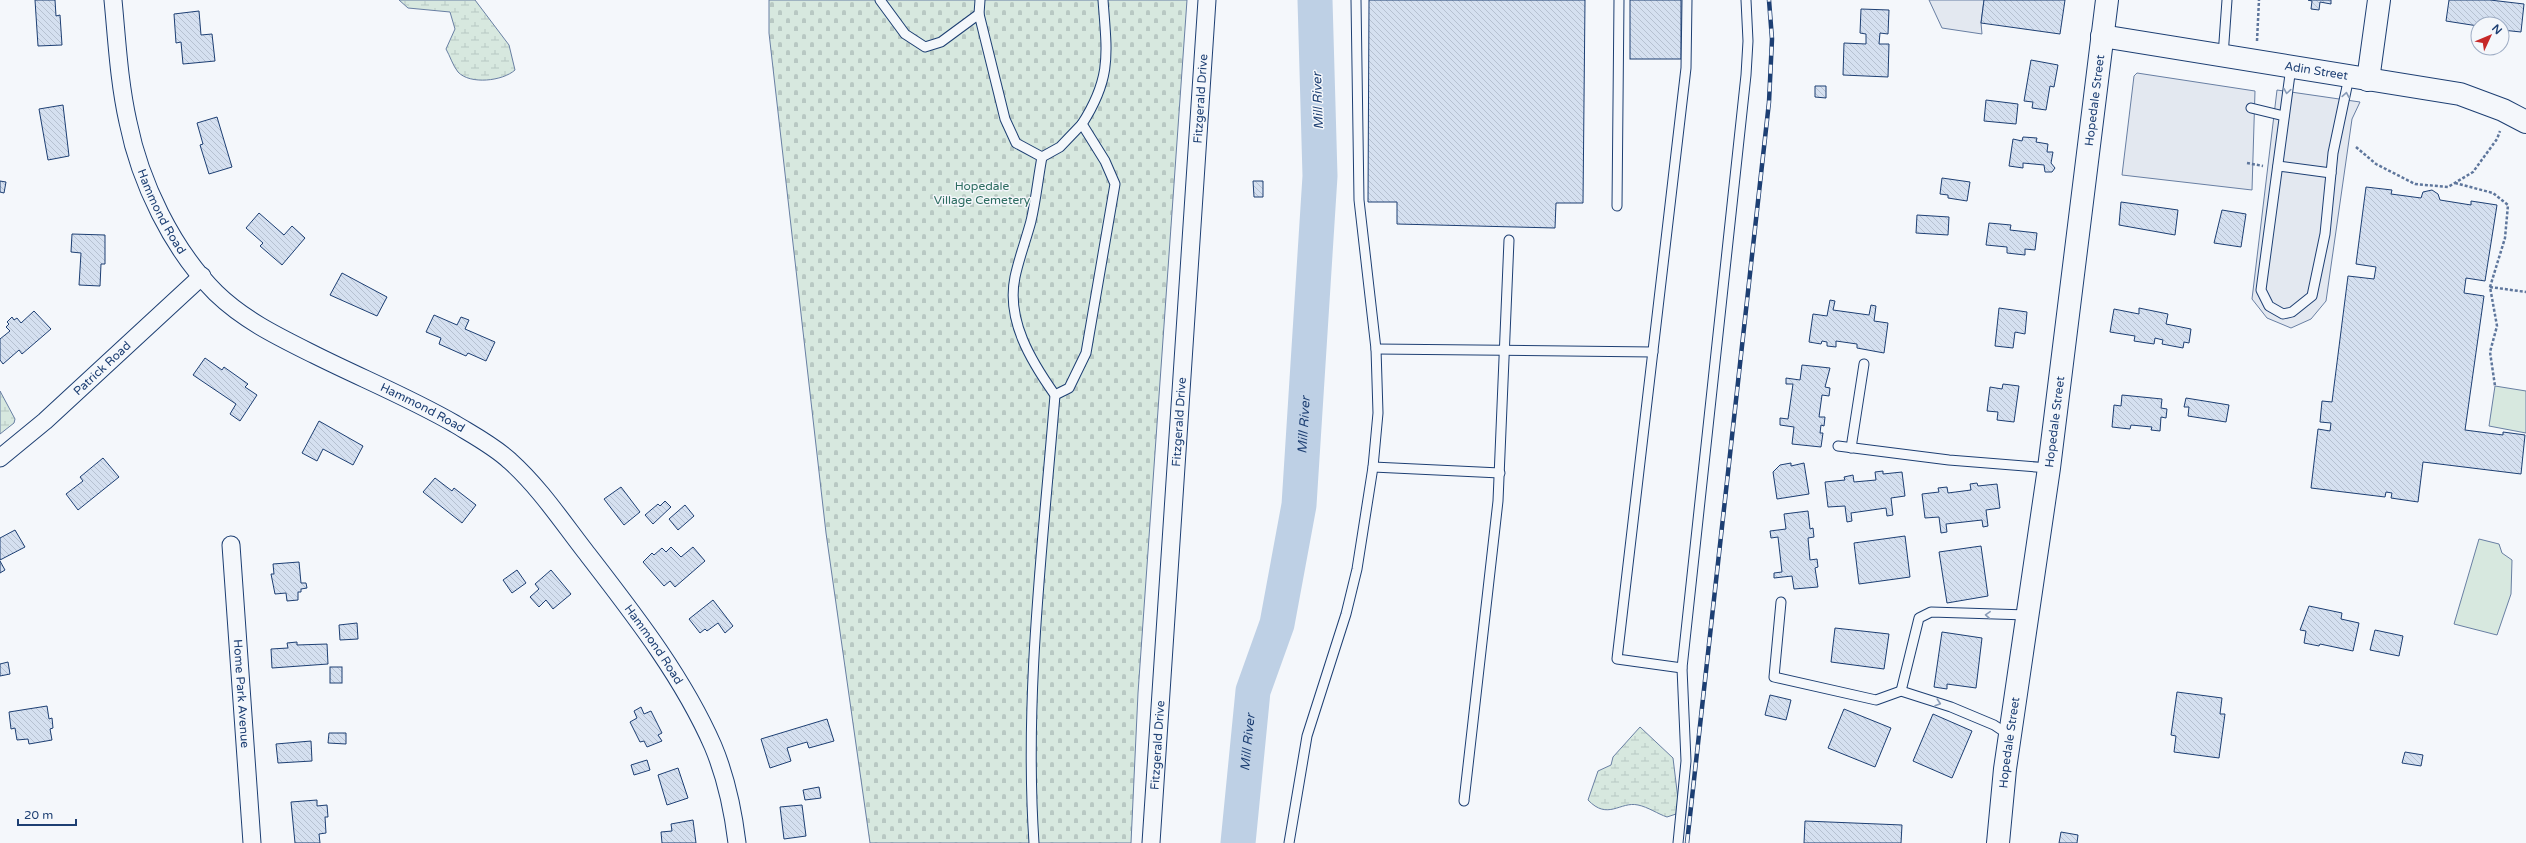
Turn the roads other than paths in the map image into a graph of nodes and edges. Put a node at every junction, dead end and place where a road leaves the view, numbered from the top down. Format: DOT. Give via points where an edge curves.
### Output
graph roads {
  1 [pos="113,0"];
  2 [pos="880,0"];
  3 [pos="980,0"];
  4 [pos="1103,0"];
  5 [pos="1207,0"];
  6 [pos="1356,0"];
  7 [pos="1619,0"];
  8 [pos="1687,0"];
  9 [pos="1746,0"];
  10 [pos="2107,0"];
  11 [pos="2227,0"];
  12 [pos="2379,0"];
  13 [pos="979,14"];
  14 [pos="2102,36"];
  15 [pos="2222,56"];
  16 [pos="2291,67"];
  17 [pos="2358,78"];
  18 [pos="2251,108"];
  19 [pos="2284,116"];
  20 [pos="2526,122"];
  21 [pos="1082,124"];
  22 [pos="1042,157"];
  23 [pos="2278,166"];
  24 [pos="2331,173"];
  25 [pos="1616,206"];
  26 [pos="1509,240"];
  27 [pos="202,276"];
  28 [pos="1376,348"];
  29 [pos="1505,350"];
  30 [pos="1653,352"];
  31 [pos="1864,364"];
  32 [pos="1055,395"];
  33 [pos="1838,446"];
  34 [pos="1850,448"];
  35 [pos="0,458"];
  36 [pos="1373,468"];
  37 [pos="2049,468"];
  38 [pos="1500,473"];
  39 [pos="231,545"];
  40 [pos="1781,602"];
  41 [pos="2027,615"];
  42 [pos="1682,668"];
  43 [pos="1901,691"];
  44 [pos="2010,736"];
  45 [pos="1464,801"];
  46 [pos="252,843"];
  47 [pos="737,843"];
  48 [pos="1034,843"];
  49 [pos="1151,843"];
  50 [pos="1289,843"];
  51 [pos="1678,843"];
  52 [pos="1998,843"];
  1 -- 27 [label="street, Hammond Road" via="121,80 136,153 148,186 174,236"];
  2 -- 13 [label="lane" via="905,34 925,47 942,42"];
  3 -- 13 [label="lane"];
  4 -- 21 [label="lane" via="1107,61 1104,83 1094,106"];
  5 -- 49 [label="street, Fitzgerald Drive"];
  6 -- 28 [label="lane" via="1359,200"];
  7 -- 25 [label="lane"];
  8 -- 30 [label="lane" via="1686,68"];
  9 -- 42 [label="lane" via="1746,75"];
  10 -- 14 [label="street, Hopedale Street"];
  11 -- 15 [label="lane"];
  12 -- 17 [label="street"];
  13 -- 22 [label="lane" via="1005,118 1016,143"];
  14 -- 15 [label="street, Adin Street"];
  14 -- 37 [label="street, Hopedale Street"];
  15 -- 16 [label="street, Adin Street"];
  16 -- 17 [label="street, Adin Street"];
  16 -- 19 [label="lane, one-way"];
  17 -- 20 [label="street, Adin Street" via="2460,94 2503,110"];
  24 -- 17 [label="lane, one-way" via="2343,113"];
  18 -- 19 [label="lane"];
  19 -- 23 [label="lane"];
  21 -- 22 [label="lane" via="1060,147"];
  21 -- 32 [label="lane" via="1105,161 1115,184 1086,352 1069,388"];
  22 -- 32 [label="lane" via="1031,222 1014,278 1012,301 1022,340 1037,370"];
  23 -- 24 [label="lane"];
  23 -- 24 [label="lane" via="2261,290 2269,306 2283,314 2292,312 2312,296 2325,234"];
  26 -- 29 [label="lane"];
  27 -- 35 [label="street, Patrick Road" via="45,421"];
  27 -- 47 [label="street, Hammond Road" via="216,293 257,327 453,423 509,459 535,487 624,603 684,689 713,747 732,804"];
  28 -- 29 [label="lane"];
  28 -- 36 [label="lane" via="1378,413"];
  29 -- 30 [label="lane"];
  29 -- 38 [label="lane"];
  30 -- 42 [label="lane" via="1617,659"];
  31 -- 34 [label="lane"];
  32 -- 48 [label="lane" via="1037,604 1032,726"];
  33 -- 34 [label="lane"];
  34 -- 37 [label="lane" via="1949,460"];
  36 -- 38 [label="lane"];
  36 -- 50 [label="lane" via="1354,584 1307,736"];
  37 -- 41 [label="street, Hopedale Street"];
  38 -- 45 [label="lane"];
  39 -- 46 [label="street, Home Park Avenue"];
  40 -- 43 [label="lane" via="1774,677 1876,700"];
  41 -- 43 [label="lane, one-way" via="1931,612 1919,618"];
  41 -- 44 [label="street, Hopedale Street"];
  42 -- 51 [label="lane" via="1686,761"];
  43 -- 44 [label="lane, one-way" via="1958,710 1994,725"];
  44 -- 52 [label="street, Hopedale Street"];
}
